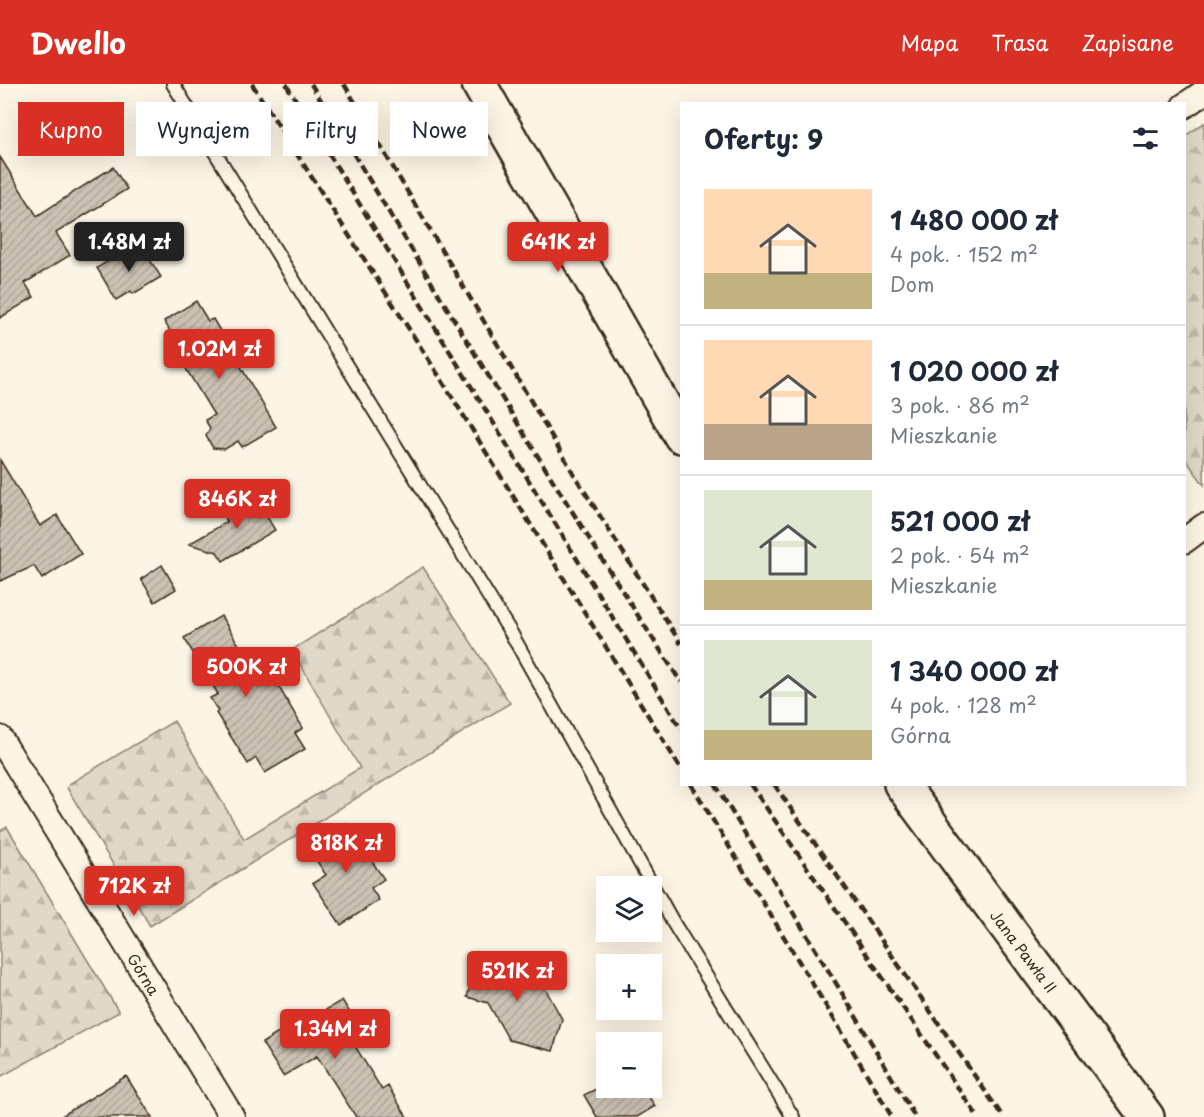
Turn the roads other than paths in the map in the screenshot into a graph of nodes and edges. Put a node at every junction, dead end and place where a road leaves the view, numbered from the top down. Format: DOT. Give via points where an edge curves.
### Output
graph roads {
  1 [pos="173,84"];
  2 [pos="479,84"];
  3 [pos="1204,92"];
  4 [pos="1186,105"];
  5 [pos="680,434"];
  6 [pos="1204,526"];
  7 [pos="1186,540"];
  8 [pos="0,738"];
  9 [pos="902,786"];
  10 [pos="232,1117"];
  11 [pos="793,1117"];
  12 [pos="1148,1117"];
  1 -- 11 [label="lane" via="511,633 674,924"];
  2 -- 5 [label="main road"];
  3 -- 4 [label="street"];
  6 -- 7 [label="street"];
  8 -- 10 [label="street, Górna"];
  9 -- 12 [label="main road, Jana Pawła II"];
}
